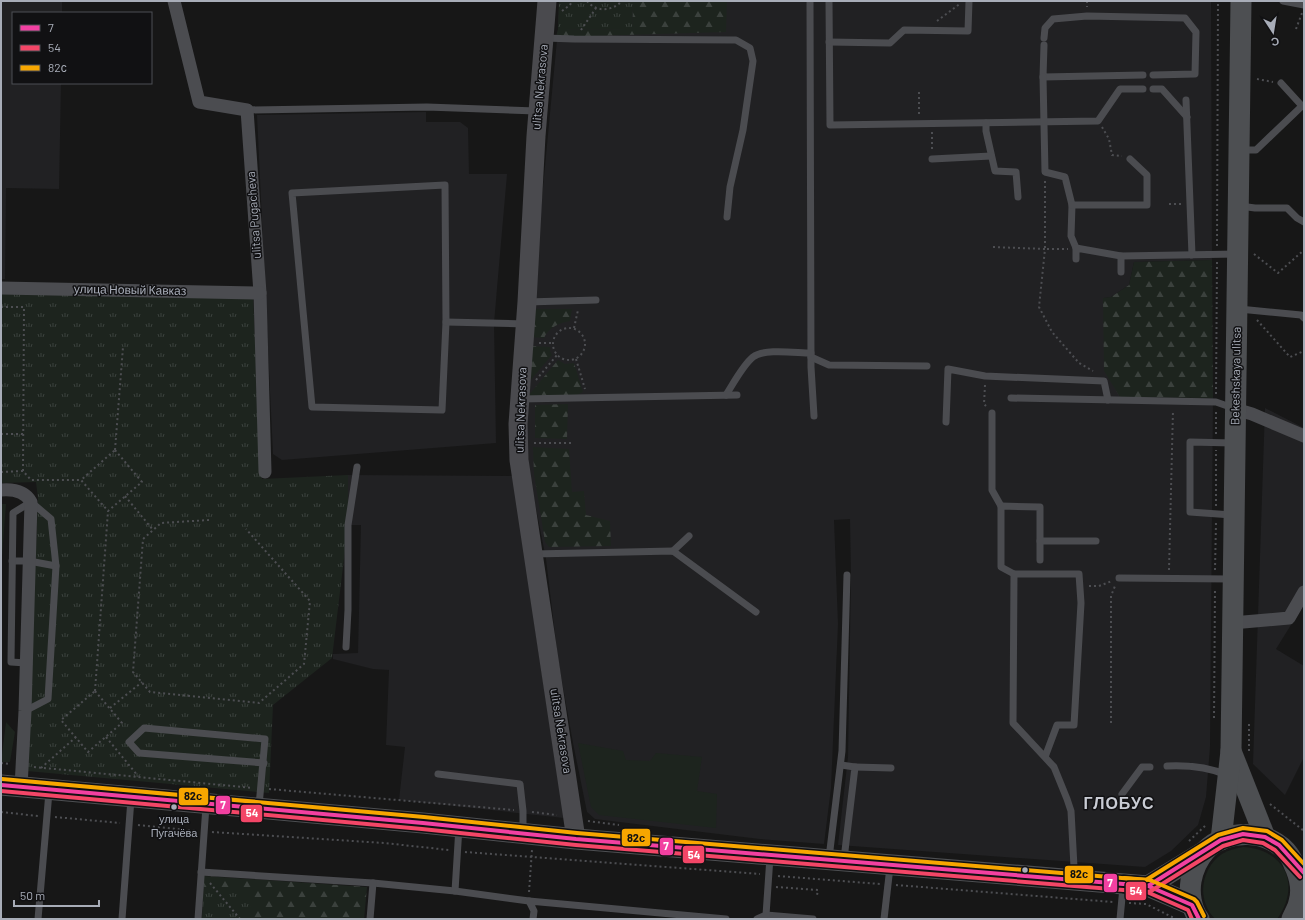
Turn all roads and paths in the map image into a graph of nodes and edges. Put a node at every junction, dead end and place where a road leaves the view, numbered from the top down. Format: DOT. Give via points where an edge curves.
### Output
graph roads {
  1 [pos="174,1"];
  2 [pos="572,1"];
  3 [pos="587,1"];
  4 [pos="622,1"];
  5 [pos="810,1"];
  6 [pos="829,1"];
  7 [pos="963,1"];
  8 [pos="969,1"];
  9 [pos="1218,1"];
  10 [pos="1241,1"];
  11 [pos="1283,1"];
  12 [pos="553,7"];
  13 [pos="596,8"];
  14 [pos="1303,9"];
  15 [pos="1296,29"];
  16 [pos="926,30"];
  17 [pos="544,38"];
  18 [pos="574,40"];
  19 [pos="829,42"];
  20 [pos="1143,75"];
  21 [pos="1153,75"];
  22 [pos="1043,78"];
  23 [pos="1257,79"];
  24 [pos="1281,82"];
  25 [pos="1143,88"];
  26 [pos="1153,89"];
  27 [pos="919,90"];
  28 [pos="1186,100"];
  29 [pos="1303,106"];
  30 [pos="247,110"];
  31 [pos="538,111"];
  32 [pos="1187,117"];
  33 [pos="1098,121"];
  34 [pos="1043,122"];
  35 [pos="986,123"];
  36 [pos="919,124"];
  37 [pos="1239,150"];
  38 [pos="991,156"];
  39 [pos="932,159"];
  40 [pos="1130,159"];
  41 [pos="1045,172"];
  42 [pos="1018,197"];
  43 [pos="1169,204"];
  44 [pos="1189,204"];
  45 [pos="1072,205"];
  46 [pos="1238,206"];
  47 [pos="727,217"];
  48 [pos="1304,222"];
  49 [pos="993,247"];
  50 [pos="1076,248"];
  51 [pos="1045,249"];
  52 [pos="1304,250"];
  53 [pos="1236,254"];
  54 [pos="1192,255"];
  55 [pos="1121,256"];
  56 [pos="1076,259"];
  57 [pos="1121,272"];
  58 [pos="1,288"];
  59 [pos="260,293"];
  60 [pos="596,300"];
  61 [pos="579,301"];
  62 [pos="527,302"];
  63 [pos="1,307"];
  64 [pos="1245,312"];
  65 [pos="1304,318"];
  66 [pos="446,322"];
  67 [pos="526,324"];
  68 [pos="574,328"];
  69 [pos="123,347"];
  70 [pos="1304,351"];
  71 [pos="557,355"];
  72 [pos="811,355"];
  73 [pos="576,359"];
  74 [pos="927,366"];
  75 [pos="985,376"];
  76 [pos="1104,381"];
  77 [pos="726,395"];
  78 [pos="737,395"];
  79 [pos="588,398"];
  80 [pos="1011,398"];
  81 [pos="520,399"];
  82 [pos="1108,400"];
  83 [pos="1174,401"];
  84 [pos="1216,402"];
  85 [pos="1236,409"];
  86 [pos="992,413"];
  87 [pos="814,416"];
  88 [pos="946,422"];
  89 [pos="1,434"];
  90 [pos="23,434"];
  91 [pos="1304,436"];
  92 [pos="1226,442"];
  93 [pos="519,443"];
  94 [pos="571,443"];
  95 [pos="114,450"];
  96 [pos="357,467"];
  97 [pos="23,471"];
  98 [pos="1,472"];
  99 [pos="266,472"];
  100 [pos="81,480"];
  101 [pos="1,490"];
  102 [pos="125,496"];
  103 [pos="29,499"];
  104 [pos="1001,506"];
  105 [pos="108,511"];
  106 [pos="1225,514"];
  107 [pos="209,520"];
  108 [pos="246,529"];
  109 [pos="153,530"];
  110 [pos="689,536"];
  111 [pos="1040,541"];
  112 [pos="1096,541"];
  113 [pos="673,551"];
  114 [pos="534,554"];
  115 [pos="1040,560"];
  116 [pos="29,561"];
  117 [pos="12,562"];
  118 [pos="56,566"];
  119 [pos="1014,574"];
  120 [pos="846,576"];
  121 [pos="1118,578"];
  122 [pos="1169,578"];
  123 [pos="1224,579"];
  124 [pos="1080,586"];
  125 [pos="1304,592"];
  126 [pos="1111,596"];
  127 [pos="756,612"];
  128 [pos="1232,623"];
  129 [pos="346,647"];
  130 [pos="26,663"];
  131 [pos="142,682"];
  132 [pos="95,691"];
  133 [pos="110,709"];
  134 [pos="25,710"];
  135 [pos="1111,723"];
  136 [pos="1214,724"];
  137 [pos="106,737"];
  138 [pos="76,738"];
  139 [pos="1230,751"];
  140 [pos="1045,757"];
  141 [pos="1,763"];
  142 [pos="264,763"];
  143 [pos="23,766"];
  144 [pos="841,766"];
  145 [pos="1167,766"];
  146 [pos="855,767"];
  147 [pos="1150,767"];
  148 [pos="41,768"];
  149 [pos="891,768"];
  150 [pos="438,774"];
  151 [pos="1227,775"];
  152 [pos="138,777"];
  153 [pos="11,786"];
  154 [pos="50,790"];
  155 [pos="1122,794"];
  156 [pos="131,797"];
  157 [pos="260,799"];
  158 [pos="1267,802"];
  159 [pos="206,804"];
  160 [pos="523,811"];
  161 [pos="1,812"];
  162 [pos="558,815"];
  163 [pos="47,816"];
  164 [pos="129,824"];
  165 [pos="459,827"];
  166 [pos="203,831"];
  167 [pos="1304,831"];
  168 [pos="528,834"];
  169 [pos="1265,837"];
  170 [pos="576,839"];
  171 [pos="1205,839"];
  172 [pos="458,851"];
  173 [pos="532,856"];
  174 [pos="1297,859"];
  175 [pos="837,860"];
  176 [pos="770,865"];
  177 [pos="201,872"];
  178 [pos="889,874"];
  179 [pos="1304,874"];
  180 [pos="1073,880"];
  181 [pos="373,883"];
  182 [pos="1148,886"];
  183 [pos="769,887"];
  184 [pos="455,891"];
  185 [pos="1122,894"];
  186 [pos="817,895"];
  187 [pos="528,901"];
  188 [pos="766,915"];
  189 [pos="1196,915"];
  190 [pos="38,919"];
  191 [pos="122,919"];
  192 [pos="198,919"];
  193 [pos="240,919"];
  194 [pos="370,919"];
  195 [pos="533,919"];
  196 [pos="726,919"];
  197 [pos="757,919"];
  198 [pos="813,919"];
  199 [pos="884,919"];
  200 [pos="1120,919"];
  201 [pos="1176,919"];
  202 [pos="1292,919"];
  1 -- 30 [label="street" via="199,102"];
  2 -- 12 [label="path" via="570,6"];
  3 -- 13 [label="path"];
  4 -- 13 [label="path" via="611,9"];
  5 -- 72 [label="lane"];
  6 -- 19 [label="lane"];
  7 -- 16 [label="path"];
  8 -- 16 [label="lane" via="968,31"];
  9 -- 53 [label="path"];
  10 -- 37 [label="main road, Bekeshskaya ulitsa"];
  11 -- 14 [label="lane"];
  12 -- 17 [label="main road, ulitsa Nekrasova"];
  13 -- 18 [label="path"];
  14 -- 15 [label="path"];
  16 -- 19 [label="lane" via="904,30 890,43"];
  17 -- 18 [label="lane"];
  17 -- 31 [label="main road, ulitsa Nekrasova"];
  18 -- 47 [label="lane" via="736,40 750,48 753,61"];
  19 -- 36 [label="lane" via="830,125"];
  20 -- 22 [label="lane"];
  21 -- 22 [label="lane" via="1195,74 1196,32 1185,18 1088,16 1053,19 1045,28"];
  22 -- 34 [label="lane"];
  23 -- 24 [label="path"];
  24 -- 29 [label="lane"];
  25 -- 33 [label="lane" via="1120,89"];
  26 -- 32 [label="lane" via="1162,89"];
  27 -- 36 [label="path"];
  28 -- 32 [label="lane"];
  29 -- 37 [label="lane" via="1256,150"];
  30 -- 31 [label="lane" via="427,107"];
  30 -- 59 [label="street, ulitsa Pugacheva"];
  31 -- 62 [label="main road, ulitsa Nekrasova"];
  32 -- 44 [label="lane"];
  33 -- 34 [label="lane"];
  33 -- 40 [label="path" via="1109,139 1112,155"];
  34 -- 35 [label="lane"];
  34 -- 41 [label="lane"];
  35 -- 36 [label="lane"];
  35 -- 38 [label="lane"];
  37 -- 46 [label="main road, Bekeshskaya ulitsa"];
  38 -- 39 [label="lane"];
  38 -- 42 [label="lane" via="995,171 1016,172"];
  40 -- 45 [label="lane" via="1147,175 1147,205"];
  41 -- 45 [label="lane" via="1065,177"];
  41 -- 51 [label="path"];
  43 -- 44 [label="path"];
  44 -- 54 [label="lane"];
  45 -- 50 [label="lane" via="1072,236"];
  46 -- 48 [label="lane" via="1287,208"];
  46 -- 53 [label="main road, Bekeshskaya ulitsa"];
  49 -- 51 [label="path"];
  50 -- 51 [label="path"];
  50 -- 55 [label="lane"];
  50 -- 56 [label="lane"];
  51 -- 76 [label="path" via="1040,307 1052,332 1065,348 1078,363 1098,374"];
  52 -- 53 [label="path" via="1278,273"];
  53 -- 54 [label="lane"];
  53 -- 64 [label="main road, Bekeshskaya ulitsa"];
  53 -- 84 [label="path"];
  54 -- 55 [label="lane"];
  55 -- 57 [label="lane"];
  58 -- 59 [label="street, улица Новый Кавказ"];
  59 -- 99 [label="street, ulitsa Pugacheva"];
  60 -- 61 [label="lane"];
  61 -- 62 [label="lane"];
  61 -- 68 [label="path"];
  62 -- 67 [label="main road, ulitsa Nekrasova"];
  63 -- 90 [label="path" via="24,307"];
  64 -- 65 [label="lane" via="1301,315"];
  64 -- 70 [label="path" via="1290,357"];
  64 -- 85 [label="main road, Bekeshskaya ulitsa"];
  66 -- 66 [label="lane" via="442,410 312,407 292,193 445,185"];
  66 -- 67 [label="lane"];
  67 -- 81 [label="main road, ulitsa Nekrasova"];
  68 -- 71 [label="path" via="564,329 556,334 553,343"];
  68 -- 73 [label="path" via="582,334 586,343 584,353"];
  69 -- 95 [label="path"];
  71 -- 73 [label="path" via="566,360"];
  71 -- 81 [label="path"];
  72 -- 74 [label="lane" via="829,364"];
  72 -- 77 [label="lane" via="764,352 753,357"];
  72 -- 87 [label="lane"];
  73 -- 79 [label="path"];
  75 -- 76 [label="lane"];
  75 -- 86 [label="path" via="984,404"];
  75 -- 88 [label="lane" via="948,369"];
  76 -- 82 [label="lane"];
  77 -- 78 [label="lane"];
  77 -- 79 [label="lane"];
  79 -- 81 [label="lane"];
  80 -- 82 [label="lane"];
  81 -- 93 [label="main road, ulitsa Nekrasova"];
  82 -- 83 [label="lane"];
  83 -- 84 [label="lane"];
  83 -- 122 [label="path"];
  84 -- 85 [label="lane"];
  84 -- 92 [label="path"];
  85 -- 91 [label="street"];
  85 -- 92 [label="main road, Bekeshskaya ulitsa"];
  86 -- 104 [label="lane" via="992,490"];
  89 -- 90 [label="path"];
  90 -- 97 [label="path"];
  92 -- 106 [label="main road, Bekeshskaya ulitsa"];
  92 -- 106 [label="path"];
  92 -- 106 [label="lane" via="1190,442 1190,512"];
  93 -- 94 [label="path"];
  93 -- 114 [label="main road, ulitsa Nekrasova" via="519,460"];
  95 -- 100 [label="path"];
  95 -- 102 [label="path" via="142,482"];
  96 -- 129 [label="lane" via="348,525"];
  97 -- 98 [label="path"];
  97 -- 100 [label="path" via="31,480"];
  100 -- 105 [label="path"];
  101 -- 103 [label="street" via="13,489"];
  102 -- 105 [label="path"];
  102 -- 109 [label="path"];
  103 -- 116 [label="street"];
  103 -- 117 [label="lane" via="13,513"];
  103 -- 118 [label="lane" via="51,519"];
  104 -- 111 [label="lane" via="1040,507"];
  104 -- 119 [label="lane" via="1001,567"];
  105 -- 132 [label="path"];
  106 -- 123 [label="main road, Bekeshskaya ulitsa"];
  106 -- 123 [label="path"];
  107 -- 109 [label="path" via="161,523"];
  108 -- 131 [label="path" via="310,601 304,664 259,703 150,692"];
  109 -- 131 [label="path" via="143,539 133,672"];
  110 -- 113 [label="lane"];
  111 -- 112 [label="lane"];
  111 -- 115 [label="lane"];
  113 -- 114 [label="lane"];
  113 -- 127 [label="lane"];
  114 -- 170 [label="main road, ulitsa Nekrasova"];
  116 -- 117 [label="lane"];
  116 -- 118 [label="lane"];
  116 -- 130 [label="street"];
  117 -- 130 [label="lane" via="11,662"];
  118 -- 134 [label="lane" via="48,699"];
  119 -- 124 [label="lane" via="1079,574"];
  119 -- 140 [label="lane" via="1012,723"];
  120 -- 144 [label="lane"];
  121 -- 122 [label="lane"];
  121 -- 124 [label="path" via="1098,586"];
  122 -- 123 [label="lane"];
  123 -- 128 [label="main road, Bekeshskaya ulitsa"];
  123 -- 136 [label="path"];
  124 -- 140 [label="lane" via="1074,725 1057,725"];
  125 -- 128 [label="street" via="1289,618"];
  126 -- 135 [label="path"];
  128 -- 139 [label="main road, Bekeshskaya ulitsa"];
  130 -- 134 [label="street"];
  131 -- 133 [label="path"];
  132 -- 133 [label="path"];
  132 -- 138 [label="path" via="61,720"];
  133 -- 137 [label="path" via="122,723"];
  134 -- 143 [label="street"];
  137 -- 138 [label="path" via="88,752"];
  137 -- 152 [label="path"];
  138 -- 148 [label="path"];
  139 -- 151 [label="main road, Bekeshskaya ulitsa"];
  139 -- 169 [label="main road, Bekeshskaya ulitsa"];
  140 -- 180 [label="lane" via="1054,766 1071,811"];
  141 -- 143 [label="path"];
  142 -- 142 [label="lane" via="265,739 144,728 129,742 139,753"];
  142 -- 157 [label="lane"];
  143 -- 148 [label="path"];
  143 -- 153 [label="street"];
  144 -- 146 [label="lane"];
  144 -- 175 [label="lane"];
  145 -- 151 [label="lane" via="1214,769"];
  146 -- 149 [label="lane"];
  146 -- 175 [label="lane"];
  147 -- 155 [label="lane" via="1142,767"];
  148 -- 152 [label="path"];
  150 -- 160 [label="lane" via="520,784"];
  151 -- 171 [label="main road, Bekeshskaya ulitsa"];
  152 -- 157 [label="path"];
  153 -- 154 [label="main road"];
  154 -- 156 [label="main road"];
  154 -- 163 [label="lane"];
  156 -- 159 [label="main road"];
  156 -- 164 [label="lane"];
  157 -- 159 [label="main road"];
  157 -- 160 [label="path"];
  157 -- 165 [label="main road"];
  158 -- 167 [label="path"];
  159 -- 166 [label="lane"];
  160 -- 162 [label="path"];
  160 -- 168 [label="lane"];
  161 -- 163 [label="path"];
  163 -- 164 [label="path"];
  163 -- 190 [label="lane"];
  164 -- 166 [label="path"];
  164 -- 191 [label="lane"];
  165 -- 168 [label="main road"];
  165 -- 172 [label="lane"];
  166 -- 172 [label="path" via="384,843"];
  166 -- 177 [label="lane"];
  168 -- 170 [label="main road"];
  168 -- 173 [label="path"];
  169 -- 171 [label="main road" via="1243,834"];
  169 -- 174 [label="main road"];
  170 -- 176 [label="main road"];
  171 -- 171 [label="path"];
  171 -- 182 [label="main road"];
  171 -- 189 [label="main road" via="1193,870 1190,888"];
  172 -- 173 [label="path"];
  172 -- 184 [label="lane"];
  173 -- 176 [label="path"];
  173 -- 187 [label="path"];
  174 -- 179 [label="main road"];
  174 -- 202 [label="main road" via="1300,902"];
  175 -- 176 [label="main road"];
  175 -- 178 [label="main road"];
  176 -- 178 [label="path"];
  176 -- 183 [label="lane"];
  177 -- 181 [label="lane"];
  177 -- 192 [label="lane"];
  177 -- 193 [label="path"];
  178 -- 180 [label="main road"];
  178 -- 185 [label="path"];
  178 -- 199 [label="lane"];
  180 -- 185 [label="main road"];
  181 -- 184 [label="lane"];
  181 -- 194 [label="lane"];
  182 -- 185 [label="main road"];
  182 -- 189 [label="main road"];
  183 -- 186 [label="path" via="818,890"];
  183 -- 188 [label="lane"];
  184 -- 187 [label="lane"];
  185 -- 200 [label="lane"];
  185 -- 201 [label="path"];
  187 -- 195 [label="lane" via="534,911"];
  187 -- 196 [label="lane"];
  188 -- 197 [label="lane"];
  188 -- 198 [label="lane"];
}
